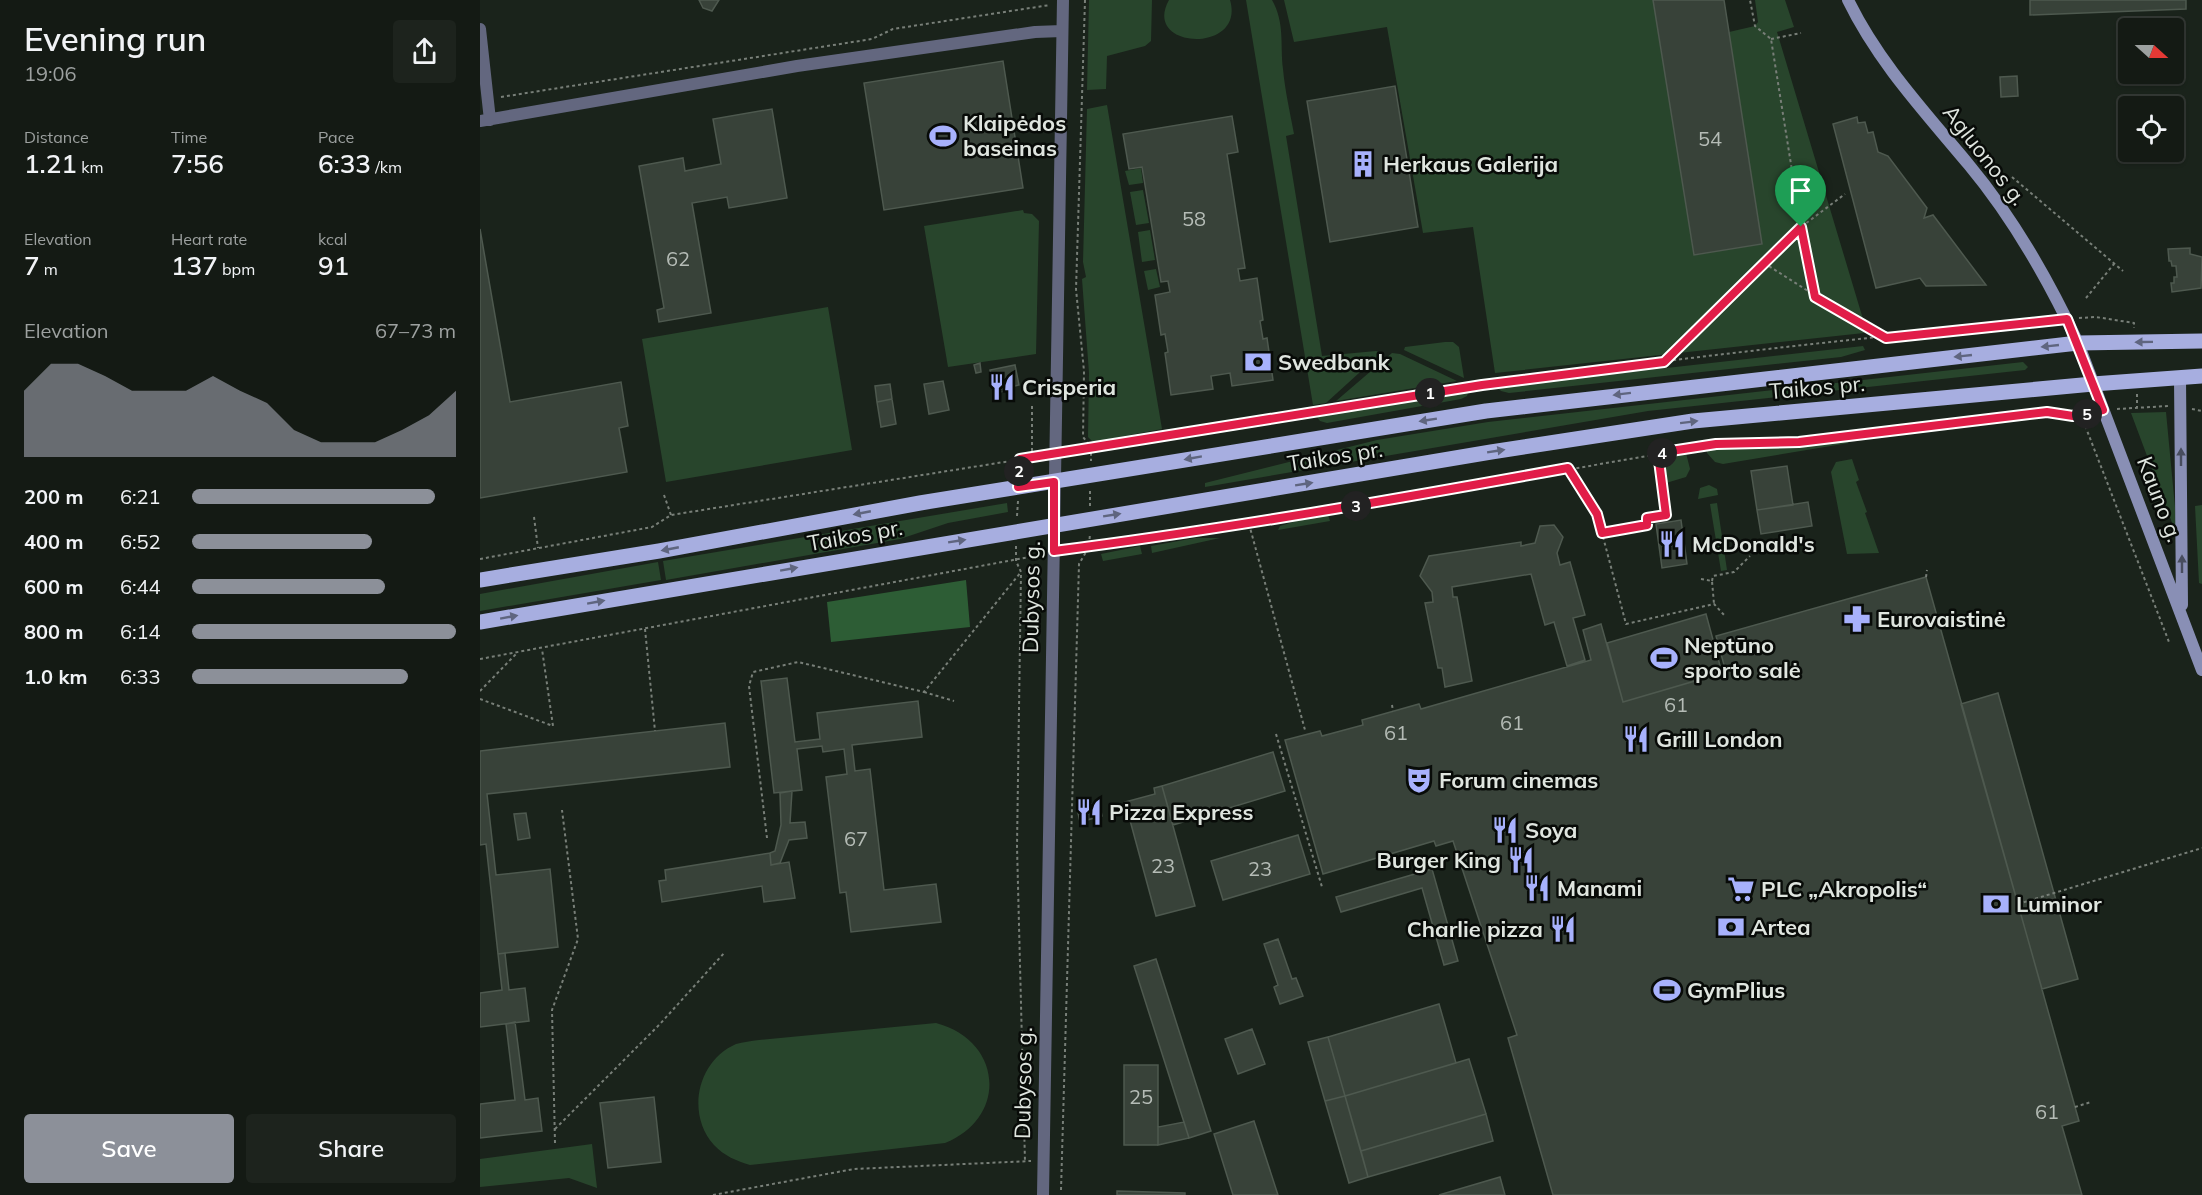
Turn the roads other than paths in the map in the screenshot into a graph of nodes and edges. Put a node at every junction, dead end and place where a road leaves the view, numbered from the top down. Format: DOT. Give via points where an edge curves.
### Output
graph roads {
  1 [pos="1063,0"];
  2 [pos="1848,0"];
  3 [pos="480,29"];
  4 [pos="1062,31"];
  5 [pos="485,120"];
  6 [pos="2202,341"];
  7 [pos="2078,343"];
  8 [pos="2202,376"];
  9 [pos="2180,378"];
  10 [pos="2093,384"];
  11 [pos="1054,482"];
  12 [pos="1054,525"];
  13 [pos="480,580"];
  14 [pos="2182,612"];
  15 [pos="480,622"];
  16 [pos="2202,670"];
  17 [pos="1043,1195"];
  1 -- 4 [label="street, Dubysos g."];
  2 -- 7 [label="main road, Agluonos g." via="1894,76 1969,165 2029,248"];
  3 -- 5 [label="street" via="488,99"];
  4 -- 5 [label="street" via="797,66"];
  4 -- 11 [label="street, Dubysos g."];
  6 -- 7 [label="main road, Taikos pr., one-way"];
  7 -- 10 [label="main road, Kauno g."];
  7 -- 11 [label="main road, Taikos pr., one-way" via="1486,411"];
  8 -- 9 [label="main road, Taikos pr."];
  9 -- 10 [label="main road, Taikos pr."];
  14 -- 9 [label="main road, one-way"];
  12 -- 10 [label="main road, Taikos pr., one-way" via="1693,421"];
  10 -- 14 [label="main road, Kauno g."];
  11 -- 12 [label="street, Dubysos g."];
  11 -- 13 [label="main road, Taikos pr., one-way"];
  15 -- 12 [label="main road, Taikos pr., one-way"];
  12 -- 17 [label="street, Dubysos g."];
  14 -- 16 [label="main road, Kauno g."];
}
